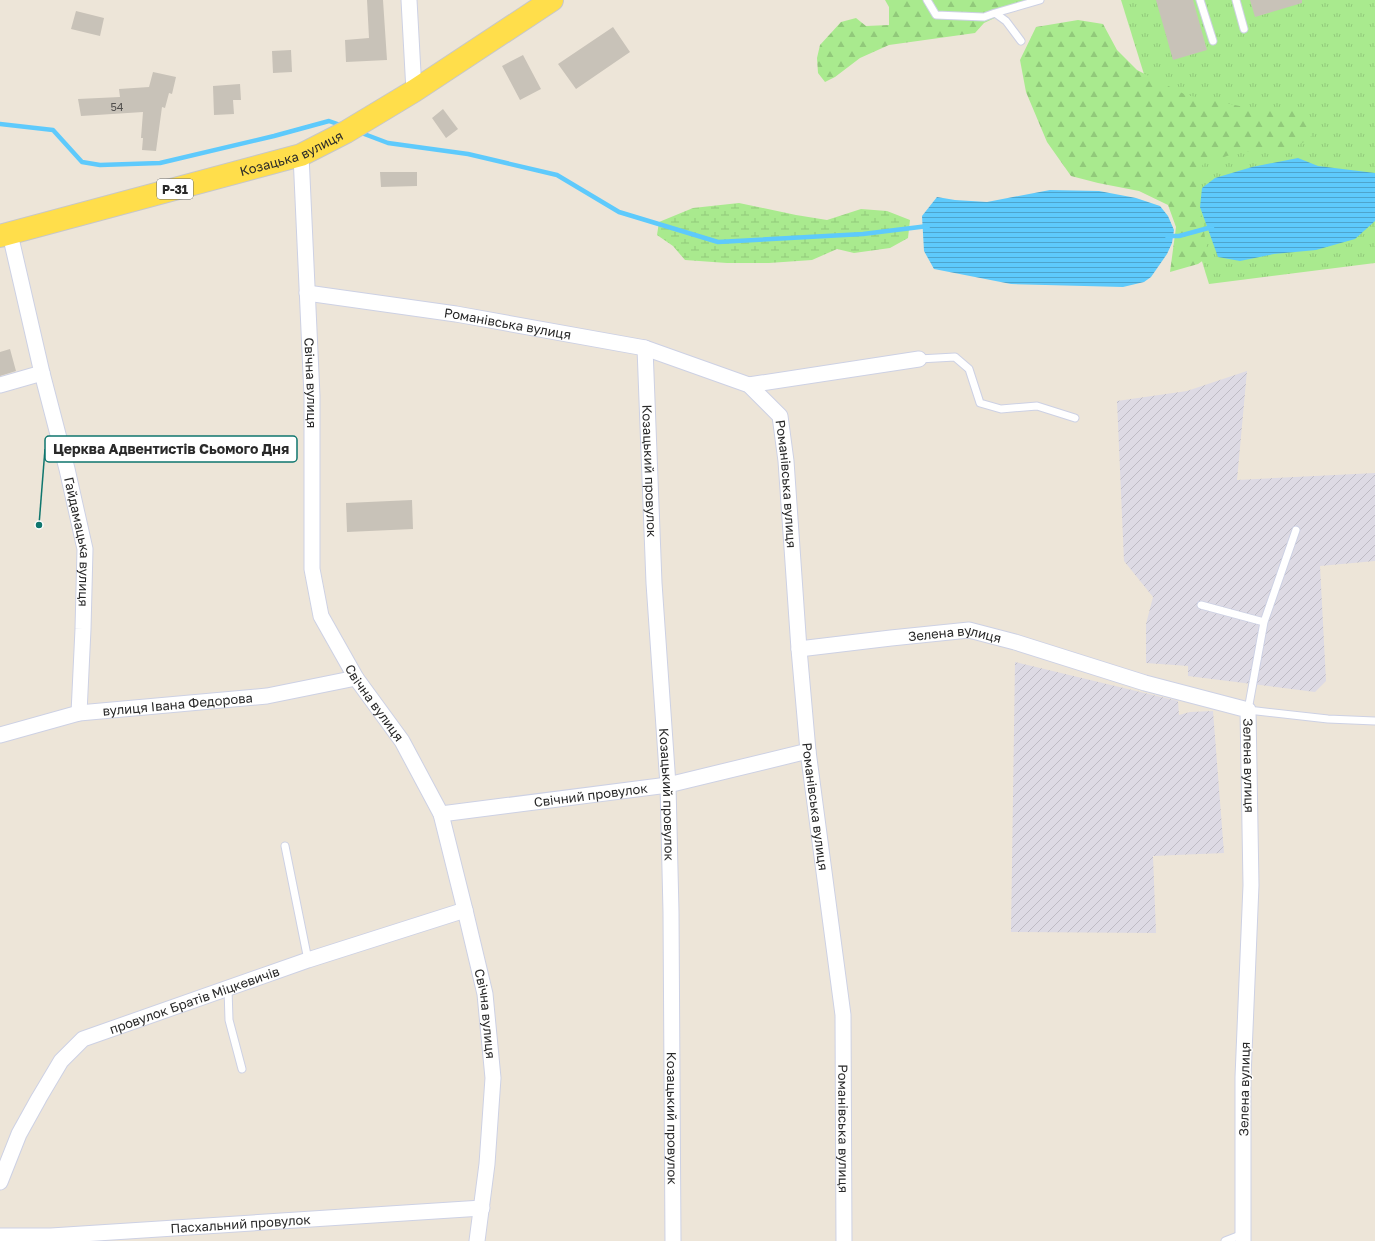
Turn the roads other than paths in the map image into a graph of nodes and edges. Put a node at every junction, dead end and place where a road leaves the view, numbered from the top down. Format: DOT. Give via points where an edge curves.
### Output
graph roads {
  1 [pos="410,0"];
  2 [pos="552,0"];
  3 [pos="927,0"];
  4 [pos="1040,0"];
  5 [pos="1200,0"];
  6 [pos="1236,0"];
  7 [pos="995,13"];
  8 [pos="1244,29"];
  9 [pos="1021,41"];
  10 [pos="1213,41"];
  11 [pos="414,91"];
  12 [pos="301,154"];
  13 [pos="5,235"];
  14 [pos="308,293"];
  15 [pos="645,348"];
  16 [pos="919,359"];
  17 [pos="42,373"];
  18 [pos="0,385"];
  19 [pos="749,385"];
  20 [pos="1075,418"];
  21 [pos="1296,530"];
  22 [pos="1201,605"];
  23 [pos="1264,622"];
  24 [pos="799,649"];
  25 [pos="356,678"];
  26 [pos="1248,710"];
  27 [pos="79,713"];
  28 [pos="1375,721"];
  29 [pos="0,735"];
  30 [pos="808,751"];
  31 [pos="668,785"];
  32 [pos="441,814"];
  33 [pos="284,846"];
  34 [pos="465,910"];
  35 [pos="308,960"];
  36 [pos="228,988"];
  37 [pos="242,1069"];
  38 [pos="0,1182"];
  39 [pos="482,1208"];
  40 [pos="0,1236"];
  41 [pos="1243,1237"];
  42 [pos="477,1241"];
  43 [pos="673,1241"];
  44 [pos="844,1241"];
  45 [pos="1225,1241"];
  1 -- 11 [label="street"];
  2 -- 11 [label="main road, Козацька вулиця / Р-31"];
  3 -- 7 [label="lane" via="936,15 984,16"];
  4 -- 7 [label="lane"];
  5 -- 10 [label="lane"];
  6 -- 8 [label="lane"];
  7 -- 9 [label="lane" via="1006,21"];
  11 -- 12 [label="main road, Козацька вулиця / Р-31" via="353,128"];
  12 -- 13 [label="main road, Козацька вулиця / Р-31"];
  12 -- 14 [label="street, Свічна вулиця"];
  13 -- 17 [label="street, Гайдамацька вулиця"];
  14 -- 15 [label="street, Романівська вулиця" via="456,314"];
  14 -- 25 [label="street, Свічна вулиця" via="312,396 312,570 321,616"];
  15 -- 19 [label="street, Романівська вулиця"];
  15 -- 31 [label="street, Козацький провулок" via="654,582"];
  16 -- 19 [label="street, Романівська вулиця"];
  16 -- 20 [label="lane" via="955,357 970,369 980,403 1001,409 1037,406"];
  17 -- 18 [label="street"];
  17 -- 27 [label="street, Гайдамацька вулиця" via="85,549"];
  19 -- 24 [label="street, Романівська вулиця" via="780,416 786,461"];
  21 -- 23 [label="lane"];
  22 -- 23 [label="lane"];
  23 -- 26 [label="lane"];
  24 -- 26 [label="street, Зелена вулиця" via="969,630 1145,683"];
  24 -- 30 [label="street, Романівська вулиця"];
  25 -- 27 [label="street, вулиця Івана Федорова" via="267,696"];
  25 -- 32 [label="street, Свічна вулиця" via="402,741"];
  26 -- 28 [label="lane" via="1328,719"];
  26 -- 41 [label="street, Зелена вулиця" via="1251,885 1243,1076"];
  27 -- 29 [label="street, вулиця Івана Федорова"];
  30 -- 31 [label="street, Свічний провулок"];
  30 -- 44 [label="street, Романівська вулиця" via="843,1015"];
  31 -- 32 [label="street, Свічний провулок"];
  31 -- 43 [label="street, Козацький провулок"];
  32 -- 34 [label="street, Свічна вулиця"];
  33 -- 35 [label="lane"];
  34 -- 35 [label="street, провулок Братів Міцкевичів"];
  34 -- 39 [label="street, Свічна вулиця" via="486,994 493,1078"];
  35 -- 36 [label="street, провулок Братів Міцкевичів"];
  36 -- 37 [label="lane" via="229,1020"];
  36 -- 38 [label="street, провулок Братів Міцкевичів" via="83,1039 62,1061 39,1098 19,1134"];
  39 -- 40 [label="street, Пасхальний провулок" via="51,1236"];
  39 -- 42 [label="street, Свічна вулиця"];
  41 -- 45 [label="lane, Зелена вулиця"];
}
